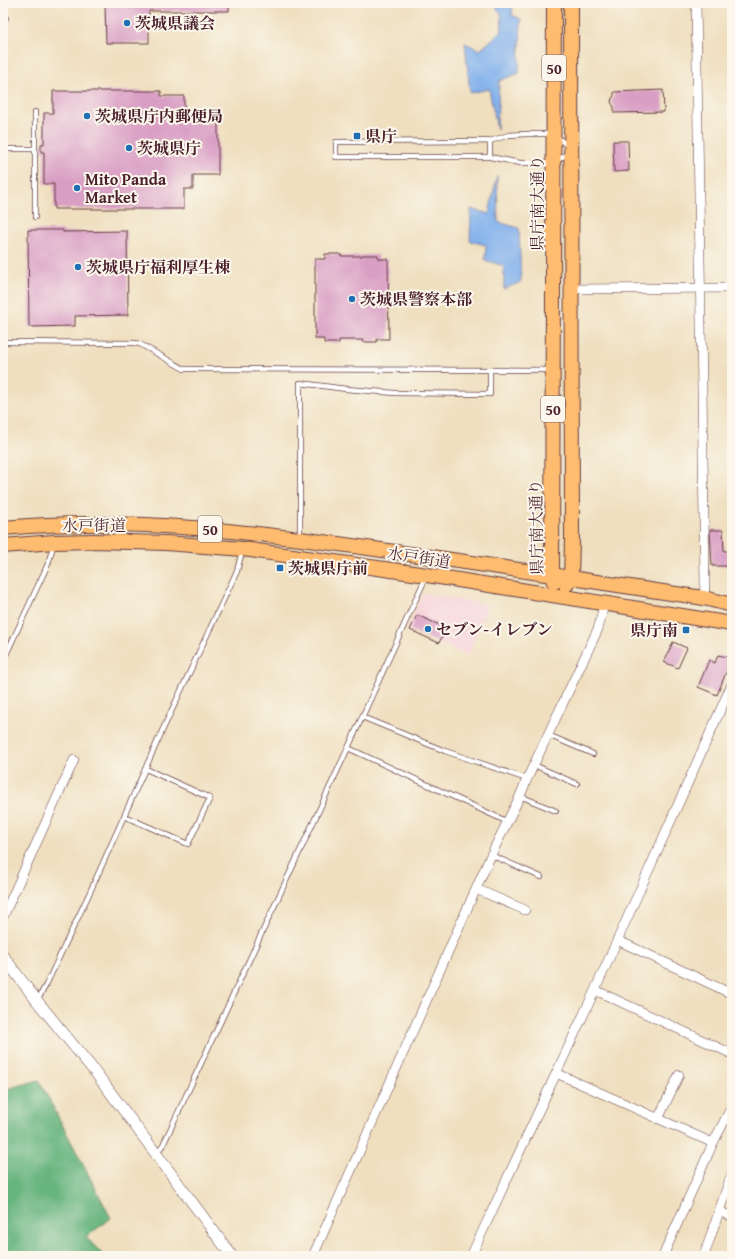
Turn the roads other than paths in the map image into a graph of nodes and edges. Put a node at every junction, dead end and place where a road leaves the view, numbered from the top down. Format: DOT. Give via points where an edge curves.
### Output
graph roads {
  1 [pos="554,3"];
  2 [pos="571,3"];
  3 [pos="696,3"];
  4 [pos="35,112"];
  5 [pos="554,134"];
  6 [pos="490,141"];
  7 [pos="3,149"];
  8 [pos="35,149"];
  9 [pos="572,150"];
  10 [pos="490,157"];
  11 [pos="554,162"];
  12 [pos="35,217"];
  13 [pos="700,288"];
  14 [pos="732,288"];
  15 [pos="572,289"];
  16 [pos="3,342"];
  17 [pos="553,370"];
  18 [pos="490,371"];
  19 [pos="3,528"];
  20 [pos="267,534"];
  21 [pos="300,538"];
  22 [pos="54,542"];
  23 [pos="3,546"];
  24 [pos="243,549"];
  25 [pos="264,552"];
  26 [pos="427,575"];
  27 [pos="552,575"];
  28 [pos="571,578"];
  29 [pos="557,596"];
  30 [pos="704,598"];
  31 [pos="604,603"];
  32 [pos="732,605"];
  33 [pos="732,624"];
  34 [pos="3,661"];
  35 [pos="732,684"];
  36 [pos="362,717"];
  37 [pos="548,735"];
  38 [pos="348,748"];
  39 [pos="593,754"];
  40 [pos="74,760"];
  41 [pos="534,765"];
  42 [pos="146,769"];
  43 [pos="527,779"];
  44 [pos="577,784"];
  45 [pos="520,796"];
  46 [pos="556,811"];
  47 [pos="124,816"];
  48 [pos="508,822"];
  49 [pos="491,855"];
  50 [pos="540,877"];
  51 [pos="476,890"];
  52 [pos="525,910"];
  53 [pos="3,917"];
  54 [pos="617,940"];
  55 [pos="3,956"];
  56 [pos="596,990"];
  57 [pos="732,994"];
  58 [pos="37,1000"];
  59 [pos="732,1054"];
  60 [pos="556,1073"];
  61 [pos="679,1075"];
  62 [pos="732,1106"];
  63 [pos="658,1119"];
  64 [pos="713,1143"];
  65 [pos="156,1154"];
  66 [pos="732,1174"];
  67 [pos="719,1211"];
  68 [pos="732,1217"];
  69 [pos="232,1256"];
  70 [pos="313,1256"];
  71 [pos="471,1256"];
  72 [pos="662,1256"];
  73 [pos="704,1256"];
  1 -- 5 [label="main road, 県庁南大通り / 50"];
  2 -- 9 [label="main road, 50"];
  3 -- 13 [label="street"];
  4 -- 8 [label="lane"];
  5 -- 6 [label="lane" via="509,135"];
  5 -- 9 [label="lane"];
  5 -- 11 [label="main road, 県庁南大通り / 50"];
  6 -- 10 [label="lane"];
  6 -- 10 [label="lane" via="336,142 336,156"];
  7 -- 8 [label="lane"];
  8 -- 12 [label="lane"];
  9 -- 11 [label="lane"];
  9 -- 15 [label="main road, 50"];
  10 -- 11 [label="lane" via="520,163"];
  11 -- 17 [label="main road, 県庁南大通り / 50"];
  13 -- 14 [label="street"];
  13 -- 15 [label="street"];
  13 -- 30 [label="street"];
  15 -- 28 [label="main road, 50"];
  16 -- 18 [label="lane" via="134,343 184,369"];
  17 -- 18 [label="lane"];
  17 -- 27 [label="main road, 県庁南大通り / 50"];
  18 -- 21 [label="lane" via="490,394 395,393 300,382"];
  19 -- 20 [label="main road, 水戸街道 / 50" via="138,525"];
  20 -- 21 [label="main road, 水戸街道 / 50"];
  20 -- 25 [label="main road"];
  21 -- 27 [label="main road, 水戸街道 / 50"];
  22 -- 23 [label="main road, 水戸街道 / 50"];
  22 -- 24 [label="main road, 水戸街道 / 50" via="159,542"];
  22 -- 34 [label="lane" via="48,564"];
  24 -- 25 [label="main road, 水戸街道 / 50"];
  24 -- 42 [label="lane" via="237,570"];
  25 -- 26 [label="main road, 水戸街道 / 50"];
  26 -- 29 [label="main road, 水戸街道 / 50"];
  26 -- 36 [label="lane"];
  27 -- 28 [label="main road, 水戸街道 / 50"];
  27 -- 29 [label="main road, 県庁南大通り / 50"];
  28 -- 29 [label="main road, 県庁南大通り"];
  28 -- 30 [label="main road, 水戸街道 / 50"];
  29 -- 31 [label="main road, 水戸街道 / 50"];
  30 -- 32 [label="main road, 水戸街道 / 50"];
  31 -- 33 [label="main road, 水戸街道 / 50"];
  31 -- 37 [label="street" via="598,629"];
  35 -- 54 [label="street"];
  36 -- 38 [label="lane"];
  36 -- 43 [label="lane" via="445,751"];
  37 -- 39 [label="lane"];
  37 -- 41 [label="street"];
  38 -- 48 [label="lane"];
  38 -- 65 [label="lane" via="163,1145"];
  40 -- 53 [label="street"];
  41 -- 43 [label="street"];
  41 -- 44 [label="lane"];
  42 -- 47 [label="lane"];
  42 -- 47 [label="lane" via="210,798 188,844"];
  43 -- 45 [label="street"];
  45 -- 46 [label="lane"];
  45 -- 48 [label="street"];
  47 -- 58 [label="lane" via="50,978"];
  48 -- 49 [label="street"];
  49 -- 50 [label="lane"];
  49 -- 51 [label="street"];
  51 -- 52 [label="street"];
  51 -- 70 [label="street"];
  54 -- 56 [label="street"];
  54 -- 57 [label="street"];
  55 -- 58 [label="street"];
  56 -- 59 [label="street"];
  56 -- 60 [label="street"];
  58 -- 65 [label="street" via="96,1073"];
  60 -- 63 [label="street"];
  60 -- 71 [label="street"];
  61 -- 63 [label="street"];
  62 -- 64 [label="street"];
  63 -- 64 [label="street"];
  64 -- 72 [label="street"];
  65 -- 69 [label="street"];
  66 -- 67 [label="street"];
  67 -- 68 [label="street"];
  67 -- 73 [label="street"];
}
